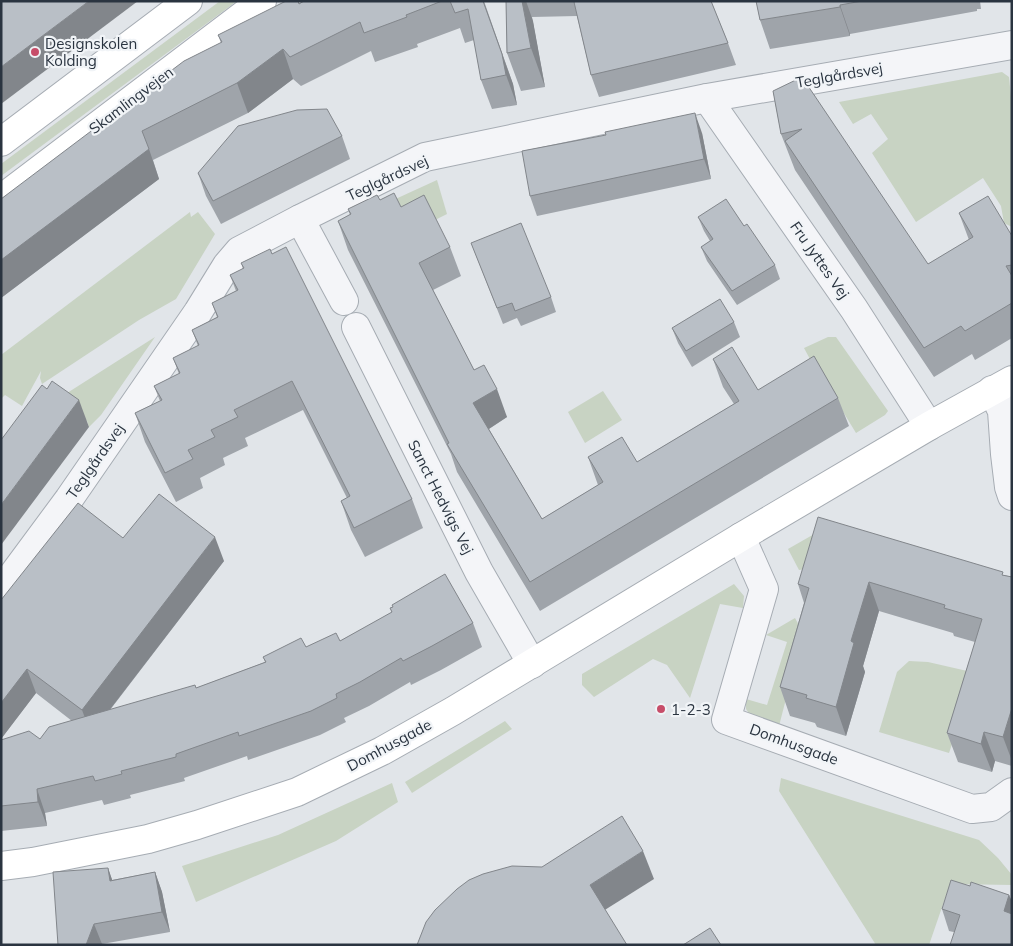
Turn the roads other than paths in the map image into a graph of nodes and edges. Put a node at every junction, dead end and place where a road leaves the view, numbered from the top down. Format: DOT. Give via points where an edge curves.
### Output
graph roads {
  1 [pos="188,1"];
  2 [pos="262,1"];
  3 [pos="1012,45"];
  4 [pos="708,98"];
  5 [pos="1,142"];
  6 [pos="1,199"];
  7 [pos="300,219"];
  8 [pos="344,301"];
  9 [pos="356,327"];
  10 [pos="1002,385"];
  11 [pos="929,426"];
  12 [pos="1012,496"];
  13 [pos="741,537"];
  14 [pos="1,591"];
  15 [pos="532,664"];
  16 [pos="1012,792"];
  17 [pos="1,866"];
  1 -- 5 [label="street"];
  2 -- 6 [label="street, Skamlingvejen"];
  3 -- 4 [label="street, Teglgårdsvej"];
  4 -- 7 [label="street, Teglgårdsvej" via="425,157"];
  4 -- 11 [label="street, Fru Jyttes Vej" via="854,309"];
  7 -- 8 [label="street"];
  7 -- 14 [label="street, Teglgårdsvej" via="239,251 227,265 69,499"];
  9 -- 15 [label="street, Sanct Hedvigs Vej" via="479,572"];
  10 -- 11 [label="street, Domhusgade"];
  10 -- 12 [label="street" via="1006,462"];
  11 -- 13 [label="street, Domhusgade"];
  13 -- 15 [label="street, Domhusgade"];
  13 -- 16 [label="street, Domhusgade" via="764,590 726,720 972,809 991,808"];
  15 -- 17 [label="street, Domhusgade" via="382,751 298,792 148,839"];
}
